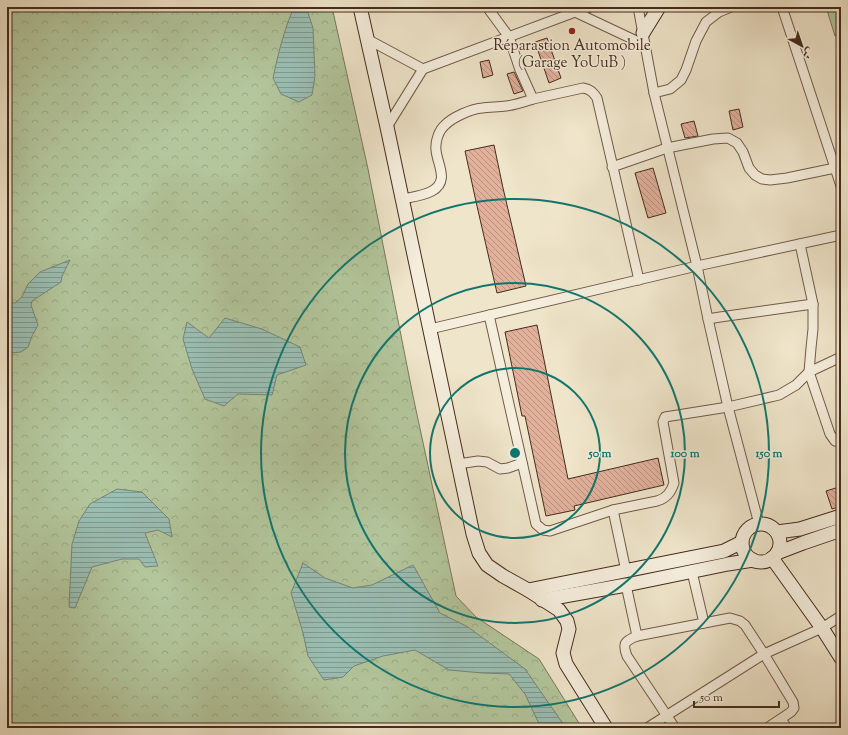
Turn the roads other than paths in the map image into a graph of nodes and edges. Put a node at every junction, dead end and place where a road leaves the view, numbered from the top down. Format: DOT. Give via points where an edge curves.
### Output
graph roads {
  1 [pos="360,7"];
  2 [pos="487,7"];
  3 [pos="590,7"];
  4 [pos="638,7"];
  5 [pos="659,7"];
  6 [pos="731,7"];
  7 [pos="782,7"];
  8 [pos="575,12"];
  9 [pos="509,37"];
  10 [pos="367,39"];
  11 [pos="644,39"];
  12 [pos="424,69"];
  13 [pos="654,93"];
  14 [pos="533,99"];
  15 [pos="387,127"];
  16 [pos="667,148"];
  17 [pos="612,166"];
  18 [pos="835,168"];
  19 [pos="841,186"];
  20 [pos="402,199"];
  21 [pos="841,235"];
  22 [pos="800,244"];
  23 [pos="697,266"];
  24 [pos="639,280"];
  25 [pos="814,304"];
  26 [pos="490,315"];
  27 [pos="708,319"];
  28 [pos="430,329"];
  29 [pos="841,357"];
  30 [pos="809,372"];
  31 [pos="728,407"];
  32 [pos="841,442"];
  33 [pos="522,463"];
  34 [pos="458,464"];
  35 [pos="613,510"];
  36 [pos="841,516"];
  37 [pos="759,524"];
  38 [pos="841,530"];
  39 [pos="776,532"];
  40 [pos="742,542"];
  41 [pos="774,556"];
  42 [pos="753,560"];
  43 [pos="626,571"];
  44 [pos="692,572"];
  45 [pos="626,585"];
  46 [pos="528,590"];
  47 [pos="542,600"];
  48 [pos="841,616"];
  49 [pos="704,623"];
  50 [pos="822,628"];
  51 [pos="637,636"];
  52 [pos="764,654"];
  53 [pos="841,658"];
  54 [pos="666,716"];
  55 [pos="781,719"];
  56 [pos="606,728"];
  57 [pos="647,728"];
  58 [pos="675,728"];
  59 [pos="767,728"];
  60 [pos="787,728"];
  1 -- 10 [label="street"];
  2 -- 9 [label="street"];
  3 -- 8 [label="street"];
  4 -- 11 [label="street"];
  5 -- 11 [label="street"];
  6 -- 13 [label="street" via="706,22 681,80 670,89"];
  7 -- 18 [label="street"];
  8 -- 9 [label="street"];
  8 -- 11 [label="street"];
  9 -- 12 [label="street"];
  9 -- 14 [label="street"];
  10 -- 12 [label="street"];
  10 -- 15 [label="street"];
  11 -- 13 [label="street"];
  12 -- 15 [label="street"];
  13 -- 16 [label="street"];
  14 -- 17 [label="street" via="583,88 594,93"];
  14 -- 20 [label="street" via="519,104 480,108 452,119 437,137 436,149 442,179 439,186 424,194"];
  15 -- 20 [label="street"];
  16 -- 17 [label="street"];
  16 -- 18 [label="street" via="728,138 737,143 755,175 770,180"];
  16 -- 23 [label="street"];
  17 -- 24 [label="street"];
  18 -- 19 [label="street"];
  20 -- 28 [label="street"];
  21 -- 22 [label="street"];
  22 -- 23 [label="street"];
  22 -- 25 [label="street"];
  23 -- 24 [label="street"];
  23 -- 27 [label="street"];
  24 -- 26 [label="street"];
  25 -- 27 [label="street"];
  25 -- 30 [label="street"];
  26 -- 28 [label="street"];
  26 -- 33 [label="street"];
  27 -- 31 [label="street"];
  28 -- 34 [label="street"];
  29 -- 30 [label="street"];
  30 -- 31 [label="street" via="796,385 779,395"];
  30 -- 32 [label="street" via="830,434 835,441"];
  31 -- 35 [label="street" via="665,417 663,422 674,483 672,490 658,502"];
  31 -- 37 [label="street"];
  33 -- 34 [label="street" via="500,469 483,461"];
  33 -- 35 [label="street" via="536,524 543,530 550,531"];
  34 -- 46 [label="street" via="479,553 487,565"];
  35 -- 43 [label="street"];
  36 -- 39 [label="street" via="800,529"];
  37 -- 39 [label="street" via="766,524"];
  37 -- 40 [label="street" via="747,530"];
  38 -- 41 [label="street"];
  39 -- 41 [label="street" via="780,542"];
  40 -- 42 [label="street" via="744,553"];
  40 -- 43 [label="street" via="724,551"];
  41 -- 42 [label="street" via="766,561"];
  41 -- 50 [label="street"];
  42 -- 44 [label="street"];
  43 -- 46 [label="street"];
  44 -- 45 [label="street"];
  44 -- 49 [label="street"];
  45 -- 47 [label="street"];
  45 -- 51 [label="street"];
  46 -- 47 [label="street"];
  47 -- 56 [label="street" via="559,610 567,621 569,629 564,659"];
  48 -- 50 [label="street"];
  49 -- 51 [label="street"];
  49 -- 52 [label="street" via="730,618 740,621"];
  50 -- 52 [label="street"];
  50 -- 53 [label="street"];
  51 -- 54 [label="street" via="629,639 624,648"];
  52 -- 54 [label="street"];
  52 -- 55 [label="street" via="793,702 794,708"];
  54 -- 57 [label="street"];
  54 -- 58 [label="street"];
  55 -- 59 [label="street"];
  55 -- 60 [label="street"];
}
